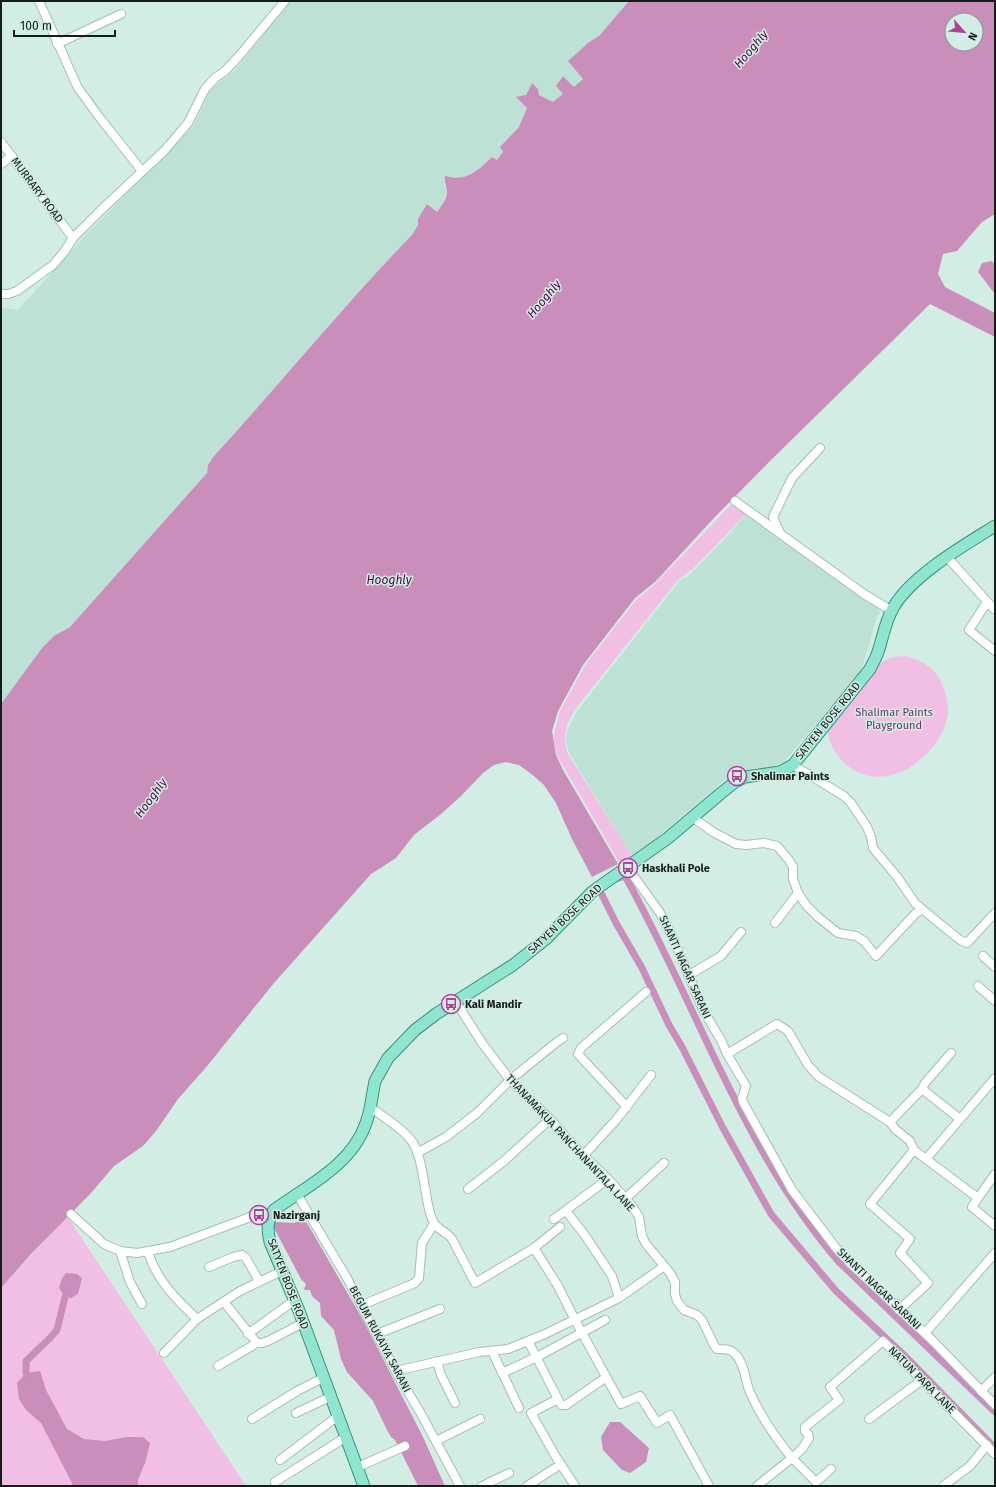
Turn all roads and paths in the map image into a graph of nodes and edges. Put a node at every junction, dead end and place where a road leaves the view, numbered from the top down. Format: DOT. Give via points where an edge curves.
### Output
graph roads {
  1 [pos="39,1"];
  2 [pos="285,1"];
  3 [pos="122,14"];
  4 [pos="57,44"];
  5 [pos="1,142"];
  6 [pos="12,156"];
  7 [pos="1,164"];
  8 [pos="142,171"];
  9 [pos="73,238"];
  10 [pos="1,294"];
  11 [pos="820,448"];
  12 [pos="735,501"];
  13 [pos="995,526"];
  14 [pos="780,534"];
  15 [pos="947,557"];
  16 [pos="987,602"];
  17 [pos="994,609"];
  18 [pos="892,611"];
  19 [pos="995,651"];
  20 [pos="793,765"];
  21 [pos="692,817"];
  22 [pos="626,869"];
  23 [pos="798,893"];
  24 [pos="922,909"];
  25 [pos="995,913"];
  26 [pos="775,923"];
  27 [pos="741,932"];
  28 [pos="983,956"];
  29 [pos="995,967"];
  30 [pos="689,976"];
  31 [pos="978,986"];
  32 [pos="646,992"];
  33 [pos="995,1001"];
  34 [pos="456,1002"];
  35 [pos="563,1038"];
  36 [pos="951,1053"];
  37 [pos="727,1054"];
  38 [pos="651,1075"];
  39 [pos="995,1078"];
  40 [pos="510,1080"];
  41 [pos="922,1089"];
  42 [pos="370,1107"];
  43 [pos="627,1107"];
  44 [pos="550,1119"];
  45 [pos="960,1119"];
  46 [pos="890,1122"];
  47 [pos="914,1150"];
  48 [pos="417,1153"];
  49 [pos="583,1156"];
  50 [pos="926,1159"];
  51 [pos="664,1163"];
  52 [pos="995,1174"];
  53 [pos="608,1179"];
  54 [pos="468,1189"];
  55 [pos="297,1194"];
  56 [pos="626,1198"];
  57 [pos="978,1198"];
  58 [pos="566,1211"];
  59 [pos="71,1214"];
  60 [pos="271,1216"];
  61 [pos="554,1219"];
  62 [pos="434,1224"];
  63 [pos="995,1226"];
  64 [pos="560,1227"];
  65 [pos="534,1248"];
  66 [pos="120,1251"];
  67 [pos="148,1252"];
  68 [pos="995,1253"];
  69 [pos="209,1267"];
  70 [pos="663,1267"];
  71 [pos="282,1271"];
  72 [pos="259,1282"];
  73 [pos="619,1298"];
  74 [pos="294,1300"];
  75 [pos="224,1302"];
  76 [pos="142,1304"];
  77 [pos="362,1306"];
  78 [pos="440,1309"];
  79 [pos="899,1310"];
  80 [pos="197,1319"];
  81 [pos="575,1320"];
  82 [pos="604,1320"];
  83 [pos="304,1323"];
  84 [pos="581,1332"];
  85 [pos="924,1333"];
  86 [pos="248,1334"];
  87 [pos="377,1334"];
  88 [pos="528,1341"];
  89 [pos="257,1344"];
  90 [pos="492,1351"];
  91 [pos="164,1353"];
  92 [pos="537,1357"];
  93 [pos="437,1361"];
  94 [pos="218,1366"];
  95 [pos="396,1371"];
  96 [pos="502,1373"];
  97 [pos="995,1377"];
  98 [pos="323,1378"];
  99 [pos="605,1378"];
  100 [pos="922,1380"];
  101 [pos="981,1390"];
  102 [pos="330,1396"];
  103 [pos="558,1399"];
  104 [pos="455,1403"];
  105 [pos="995,1405"];
  106 [pos="519,1408"];
  107 [pos="296,1413"];
  108 [pos="338,1416"];
  109 [pos="252,1419"];
  110 [pos="480,1419"];
  111 [pos="870,1419"];
  112 [pos="346,1437"];
  113 [pos="436,1441"];
  114 [pos="987,1445"];
  115 [pos="405,1446"];
  116 [pos="995,1454"];
  117 [pos="792,1458"];
  118 [pos="280,1460"];
  119 [pos="358,1467"];
  120 [pos="555,1468"];
  121 [pos="832,1469"];
  122 [pos="509,1473"];
  123 [pos="275,1482"];
  124 [pos="364,1486"];
  125 [pos="460,1486"];
  126 [pos="482,1486"];
  127 [pos="527,1486"];
  128 [pos="575,1486"];
  129 [pos="709,1486"];
  130 [pos="757,1486"];
  131 [pos="943,1486"];
  1 -- 4 [label="street"];
  2 -- 8 [label="street" via="239,56 205,89 185,129"];
  3 -- 4 [label="street"];
  4 -- 8 [label="street" via="78,88"];
  5 -- 6 [label="street, MURRARY ROAD"];
  6 -- 7 [label="street"];
  6 -- 9 [label="street, MURRARY ROAD"];
  8 -- 9 [label="street"];
  9 -- 10 [label="street" via="53,265 17,291"];
  11 -- 14 [label="street" via="792,478 773,517"];
  12 -- 14 [label="street"];
  13 -- 15 [label="main road, SATYEN BOSE ROAD"];
  14 -- 18 [label="street"];
  15 -- 16 [label="street"];
  15 -- 18 [label="main road, SATYEN BOSE ROAD" via="916,580 902,594"];
  16 -- 17 [label="street"];
  16 -- 19 [label="street" via="969,630"];
  18 -- 20 [label="main road, SATYEN BOSE ROAD" via="870,669"];
  20 -- 21 [label="main road, SATYEN BOSE ROAD" via="780,772 740,780"];
  20 -- 24 [label="street" via="851,802 867,827 873,848"];
  21 -- 22 [label="main road, SATYEN BOSE ROAD"];
  21 -- 23 [label="street" via="736,844 777,846 790,860"];
  22 -- 30 [label="street, SHANTI NAGAR SARANI" via="660,913"];
  22 -- 34 [label="main road, SATYEN BOSE ROAD" via="592,892 546,939 513,965"];
  23 -- 24 [label="street" via="806,905 826,924 838,933 864,940 876,956"];
  23 -- 26 [label="street"];
  24 -- 25 [label="street" via="967,943"];
  27 -- 30 [label="street" via="721,956"];
  28 -- 29 [label="street"];
  30 -- 37 [label="street, SHANTI NAGAR SARANI" via="703,1010"];
  31 -- 33 [label="street"];
  32 -- 43 [label="street" via="581,1048 578,1054"];
  34 -- 40 [label="street, THANAMAKUA PANCHANANTALA LANE"];
  34 -- 42 [label="main road, SATYEN BOSE ROAD" via="415,1030 388,1058 375,1081"];
  35 -- 40 [label="street"];
  36 -- 41 [label="street"];
  37 -- 46 [label="street" via="777,1024 788,1031 808,1065 819,1077"];
  37 -- 79 [label="street, SHANTI NAGAR SARANI" via="746,1086 743,1102 792,1190 836,1248"];
  38 -- 43 [label="street"];
  39 -- 45 [label="street"];
  40 -- 44 [label="street, THANAMAKUA PANCHANANTALA LANE"];
  40 -- 48 [label="street" via="477,1113"];
  41 -- 45 [label="street"];
  41 -- 46 [label="street"];
  42 -- 48 [label="street" via="412,1140"];
  42 -- 55 [label="main road, SATYEN BOSE ROAD" via="366,1123 353,1148 332,1168"];
  43 -- 49 [label="street"];
  44 -- 49 [label="street, THANAMAKUA PANCHANANTALA LANE"];
  44 -- 54 [label="street" via="504,1161"];
  45 -- 50 [label="street"];
  46 -- 47 [label="street" via="910,1141"];
  47 -- 50 [label="street"];
  47 -- 79 [label="street" via="870,1204 910,1239 900,1253 928,1283"];
  48 -- 62 [label="street"];
  49 -- 53 [label="street, THANAMAKUA PANCHANANTALA LANE"];
  50 -- 57 [label="street"];
  51 -- 56 [label="street"];
  52 -- 57 [label="street"];
  53 -- 56 [label="street, THANAMAKUA PANCHANANTALA LANE"];
  53 -- 58 [label="street"];
  55 -- 60 [label="main road, SATYEN BOSE ROAD" via="274,1210"];
  55 -- 77 [label="street, BEGUM RUKAIYA SARANI"];
  56 -- 70 [label="street, THANAMAKUA PANCHANANTALA LANE" via="639,1217 646,1244"];
  57 -- 63 [label="street" via="972,1207"];
  58 -- 61 [label="street"];
  58 -- 73 [label="street" via="612,1276"];
  59 -- 66 [label="street" via="104,1244"];
  60 -- 67 [label="street" via="253,1216 170,1247"];
  60 -- 71 [label="main road, SATYEN BOSE ROAD" via="268,1222 270,1242"];
  62 -- 65 [label="street" via="452,1239 475,1283"];
  62 -- 77 [label="street" via="422,1243 419,1278 415,1283"];
  64 -- 65 [label="street"];
  65 -- 81 [label="street" via="558,1286"];
  66 -- 67 [label="street"];
  66 -- 76 [label="street" via="130,1282"];
  67 -- 80 [label="street" via="154,1270 169,1291"];
  68 -- 85 [label="street"];
  69 -- 72 [label="street" via="242,1255 245,1256"];
  70 -- 73 [label="street"];
  70 -- 117 [label="street, THANAMAKUA PANCHANANTALA LANE" via="675,1282 677,1302 684,1310 702,1320 717,1349 734,1352 765,1424"];
  71 -- 72 [label="street"];
  71 -- 74 [label="main road, SATYEN BOSE ROAD"];
  72 -- 75 [label="street"];
  73 -- 81 [label="street"];
  74 -- 83 [label="main road, SATYEN BOSE ROAD"];
  74 -- 86 [label="street"];
  75 -- 80 [label="street"];
  75 -- 86 [label="street"];
  77 -- 87 [label="street, BEGUM RUKAIYA SARANI"];
  78 -- 87 [label="street"];
  79 -- 85 [label="street, SHANTI NAGAR SARANI"];
  80 -- 91 [label="street"];
  81 -- 84 [label="street"];
  81 -- 88 [label="street"];
  82 -- 84 [label="street"];
  83 -- 89 [label="street"];
  83 -- 98 [label="main road, SATYEN BOSE ROAD"];
  84 -- 92 [label="street"];
  84 -- 99 [label="street"];
  85 -- 101 [label="street, SHANTI NAGAR SARANI"];
  86 -- 89 [label="street"];
  87 -- 95 [label="street, BEGUM RUKAIYA SARANI"];
  88 -- 90 [label="street" via="508,1349"];
  88 -- 92 [label="street"];
  89 -- 94 [label="street"];
  90 -- 93 [label="street"];
  90 -- 96 [label="street"];
  92 -- 96 [label="street"];
  92 -- 103 [label="street"];
  93 -- 95 [label="street"];
  93 -- 104 [label="street"];
  95 -- 113 [label="street, BEGUM RUKAIYA SARANI"];
  96 -- 106 [label="street"];
  97 -- 101 [label="street"];
  98 -- 102 [label="main road, SATYEN BOSE ROAD"];
  98 -- 109 [label="street" via="297,1390"];
  99 -- 103 [label="street" via="566,1405 561,1404"];
  99 -- 129 [label="street" via="621,1404 640,1396 657,1423 670,1414"];
  100 -- 111 [label="street"];
  100 -- 114 [label="street, NATUN PARA LANE"];
  100 -- 117 [label="street, NATUN PARA LANE" via="883,1341 830,1387 839,1400 805,1427 809,1438"];
  101 -- 105 [label="street, SHANTI NAGAR SARANI"];
  102 -- 107 [label="street"];
  102 -- 108 [label="main road, SATYEN BOSE ROAD"];
  103 -- 128 [label="street" via="531,1414"];
  108 -- 112 [label="main road, SATYEN BOSE ROAD"];
  108 -- 118 [label="street"];
  110 -- 113 [label="street"];
  112 -- 119 [label="main road, SATYEN BOSE ROAD"];
  112 -- 123 [label="street"];
  113 -- 125 [label="street, BEGUM RUKAIYA SARANI"];
  114 -- 116 [label="street, NATUN PARA LANE"];
  114 -- 131 [label="street" via="970,1466"];
  115 -- 119 [label="street"];
  117 -- 121 [label="street" via="816,1482"];
  117 -- 130 [label="street"];
  119 -- 124 [label="main road, SATYEN BOSE ROAD"];
  120 -- 127 [label="street"];
  122 -- 126 [label="street"];
}
